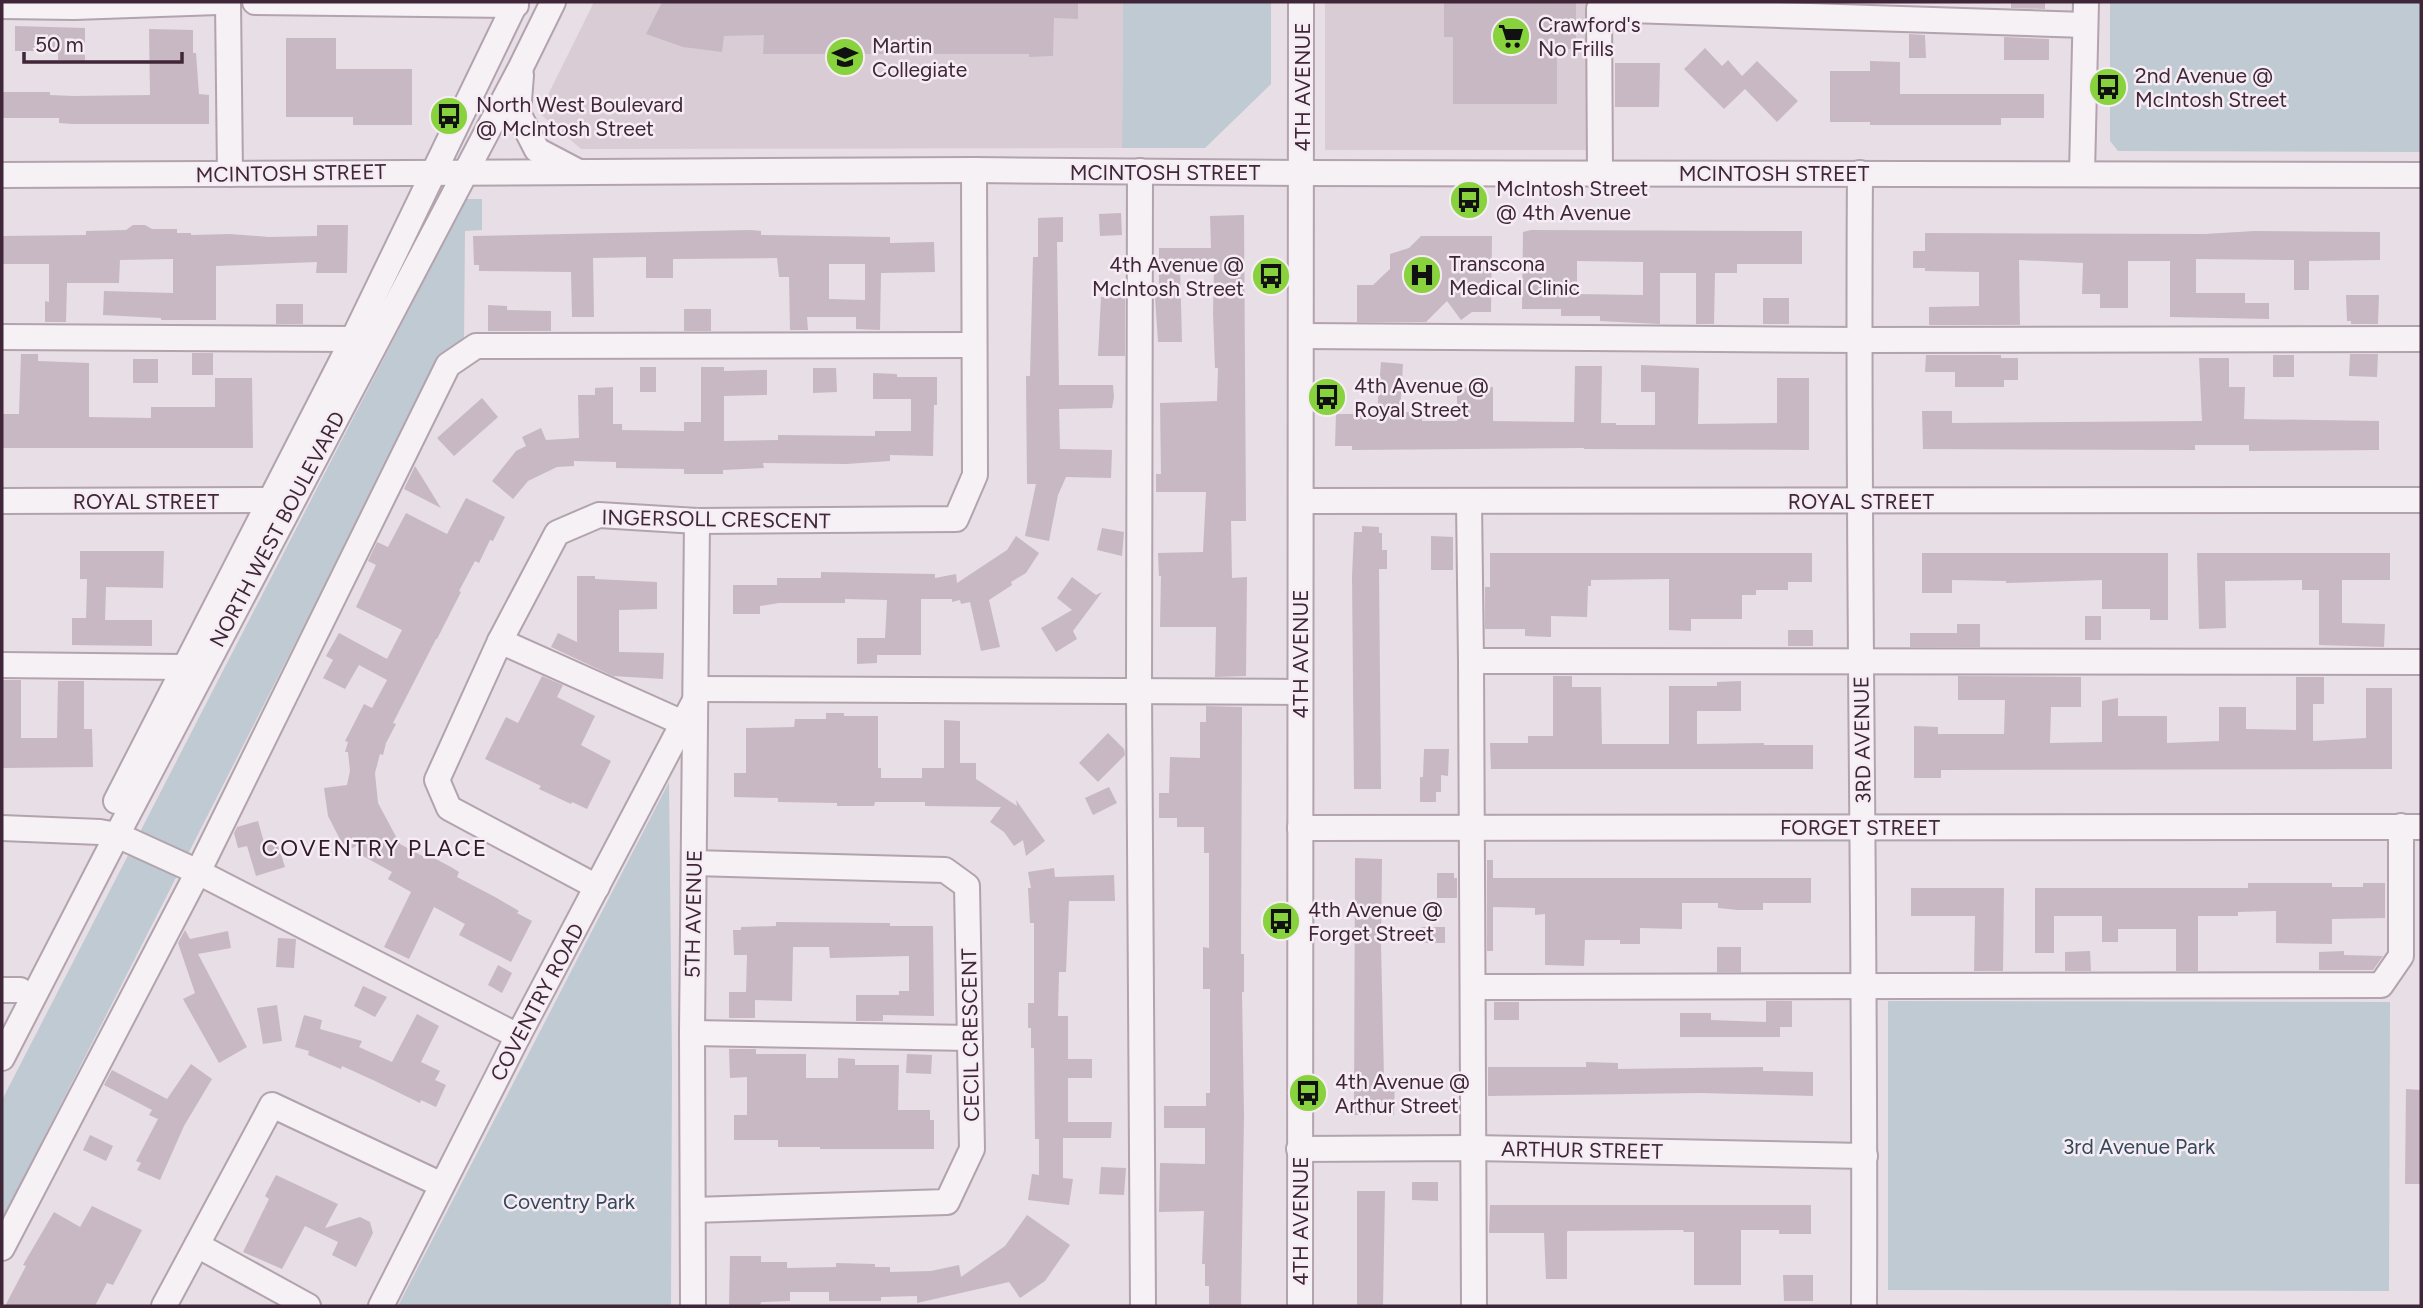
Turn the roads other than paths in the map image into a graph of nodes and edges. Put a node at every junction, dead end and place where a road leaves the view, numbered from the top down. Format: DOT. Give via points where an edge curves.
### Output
graph roads {
  1 [pos="218,2"];
  2 [pos="228,2"];
  3 [pos="255,2"];
  4 [pos="553,2"];
  5 [pos="1301,2"];
  6 [pos="516,3"];
  7 [pos="74,4"];
  8 [pos="2,6"];
  9 [pos="1599,6"];
  10 [pos="2086,13"];
  11 [pos="521,67"];
  12 [pos="974,170"];
  13 [pos="436,172"];
  14 [pos="464,172"];
  15 [pos="1140,172"];
  16 [pos="1600,172"];
  17 [pos="580,173"];
  18 [pos="1303,173"];
  19 [pos="1860,173"];
  20 [pos="2082,173"];
  21 [pos="230,174"];
  22 [pos="2,175"];
  23 [pos="2421,175"];
  24 [pos="2,337"];
  25 [pos="1302,337"];
  26 [pos="353,339"];
  27 [pos="2421,339"];
  28 [pos="1859,340"];
  29 [pos="974,345"];
  30 [pos="2421,500"];
  31 [pos="2,501"];
  32 [pos="1301,501"];
  33 [pos="1861,501"];
  34 [pos="1469,502"];
  35 [pos="279,503"];
  36 [pos="697,521"];
  37 [pos="500,640"];
  38 [pos="1471,660"];
  39 [pos="2421,662"];
  40 [pos="1861,663"];
  41 [pos="2,665"];
  42 [pos="182,667"];
  43 [pos="1139,691"];
  44 [pos="1300,692"];
  45 [pos="696,694"];
  46 [pos="683,723"];
  47 [pos="1863,827"];
  48 [pos="2411,827"];
  49 [pos="2,828"];
  50 [pos="1300,828"];
  51 [pos="1474,828"];
  52 [pos="108,833"];
  53 [pos="694,863"];
  54 [pos="198,872"];
  55 [pos="597,887"];
  56 [pos="1862,985"];
  57 [pos="1473,987"];
  58 [pos="11,990"];
  59 [pos="2,1026"];
  60 [pos="692,1033"];
  61 [pos="518,1037"];
  62 [pos="970,1038"];
  63 [pos="2,1058"];
  64 [pos="1472,1148"];
  65 [pos="1299,1149"];
  66 [pos="1865,1156"];
  67 [pos="442,1185"];
  68 [pos="693,1210"];
  69 [pos="197,1245"];
  70 [pos="2,1248"];
  71 [pos="164,1306"];
  72 [pos="308,1306"];
  73 [pos="381,1306"];
  74 [pos="693,1306"];
  75 [pos="1143,1306"];
  76 [pos="1300,1306"];
  77 [pos="1474,1306"];
  78 [pos="1864,1306"];
  1 -- 7 [label="street"];
  2 -- 21 [label="street"];
  3 -- 6 [label="street"];
  4 -- 11 [label="street, NORTH WEST BOULEVARD"];
  5 -- 18 [label="street, 4TH AVENUE"];
  6 -- 13 [label="street, NORTH WEST BOULEVARD"];
  7 -- 8 [label="street"];
  9 -- 10 [label="street"];
  9 -- 16 [label="street"];
  10 -- 20 [label="street"];
  11 -- 14 [label="street, NORTH WEST BOULEVARD"];
  11 -- 17 [label="street, MCINTOSH STREET" via="518,114 537,150"];
  12 -- 15 [label="street, MCINTOSH STREET"];
  12 -- 17 [label="street, MCINTOSH STREET"];
  12 -- 29 [label="street, INGERSOLL CRESCENT"];
  13 -- 14 [label="street, MCINTOSH STREET"];
  13 -- 21 [label="street, MCINTOSH STREET"];
  13 -- 26 [label="street, NORTH WEST BOULEVARD"];
  14 -- 17 [label="street, MCINTOSH STREET"];
  14 -- 35 [label="street, NORTH WEST BOULEVARD"];
  15 -- 18 [label="street, MCINTOSH STREET"];
  15 -- 43 [label="street"];
  16 -- 18 [label="street, MCINTOSH STREET"];
  16 -- 19 [label="street, MCINTOSH STREET"];
  18 -- 25 [label="street, 4TH AVENUE"];
  19 -- 20 [label="street, MCINTOSH STREET"];
  19 -- 28 [label="street, 3RD AVENUE"];
  20 -- 23 [label="street, MCINTOSH STREET"];
  21 -- 22 [label="street, MCINTOSH STREET"];
  24 -- 26 [label="street"];
  25 -- 28 [label="street"];
  25 -- 32 [label="street, 4TH AVENUE"];
  26 -- 35 [label="street, NORTH WEST BOULEVARD"];
  27 -- 28 [label="street"];
  28 -- 33 [label="street, 3RD AVENUE"];
  29 -- 36 [label="street, INGERSOLL CRESCENT" via="975,475 956,519"];
  29 -- 54 [label="street" via="476,346 467,352 448,365"];
  30 -- 33 [label="street, ROYAL STREET"];
  31 -- 35 [label="street, ROYAL STREET"];
  32 -- 34 [label="street, ROYAL STREET"];
  32 -- 44 [label="street, 4TH AVENUE"];
  33 -- 34 [label="street, ROYAL STREET"];
  33 -- 40 [label="street, 3RD AVENUE"];
  34 -- 38 [label="street"];
  35 -- 42 [label="street, NORTH WEST BOULEVARD"];
  35 -- 52 [label="street, NORTH WEST BOULEVARD"];
  36 -- 37 [label="street, INGERSOLL CRESCENT" via="598,514 557,533"];
  36 -- 45 [label="street, 5TH AVENUE"];
  37 -- 46 [label="street"];
  37 -- 55 [label="street, INGERSOLL CRESCENT" via="437,780 449,808"];
  38 -- 40 [label="street"];
  38 -- 51 [label="street"];
  39 -- 40 [label="street"];
  40 -- 47 [label="street, 3RD AVENUE"];
  41 -- 42 [label="street"];
  42 -- 52 [label="street, NORTH WEST BOULEVARD"];
  43 -- 44 [label="street"];
  43 -- 45 [label="street"];
  43 -- 75 [label="street"];
  44 -- 50 [label="street, 4TH AVENUE"];
  45 -- 46 [label="street, COVENTRY ROAD"];
  45 -- 53 [label="street, 5TH AVENUE"];
  46 -- 55 [label="street, COVENTRY ROAD"];
  47 -- 48 [label="street, FORGET STREET"];
  47 -- 51 [label="street, FORGET STREET"];
  47 -- 56 [label="street, 3RD AVENUE"];
  48 -- 56 [label="street" via="2400,956 2381,985"];
  49 -- 52 [label="street"];
  50 -- 51 [label="street, FORGET STREET"];
  50 -- 65 [label="street, 4TH AVENUE"];
  51 -- 57 [label="street"];
  52 -- 54 [label="street"];
  52 -- 58 [label="street, NORTH WEST BOULEVARD"];
  52 -- 63 [label="street, NORTH WEST BOULEVARD"];
  53 -- 60 [label="street, 5TH AVENUE"];
  53 -- 62 [label="street, CECIL CRESCENT" via="945,870 967,886"];
  54 -- 61 [label="street"];
  54 -- 70 [label="street"];
  55 -- 61 [label="street, COVENTRY ROAD"];
  56 -- 57 [label="street"];
  56 -- 66 [label="street, 3RD AVENUE"];
  57 -- 64 [label="street"];
  58 -- 59 [label="street, NORTH WEST BOULEVARD"];
  60 -- 62 [label="street"];
  60 -- 68 [label="street, 5TH AVENUE"];
  61 -- 67 [label="street, COVENTRY ROAD"];
  62 -- 68 [label="street, CECIL CRESCENT" via="972,1149 947,1202"];
  64 -- 65 [label="street, ARTHUR STREET"];
  64 -- 66 [label="street, ARTHUR STREET"];
  64 -- 77 [label="street"];
  65 -- 76 [label="street, 4TH AVENUE"];
  66 -- 78 [label="street, 3RD AVENUE"];
  67 -- 69 [label="street" via="272,1105"];
  67 -- 73 [label="street, COVENTRY ROAD"];
  68 -- 74 [label="street, 5TH AVENUE"];
  69 -- 71 [label="street"];
  69 -- 72 [label="street"];
}
